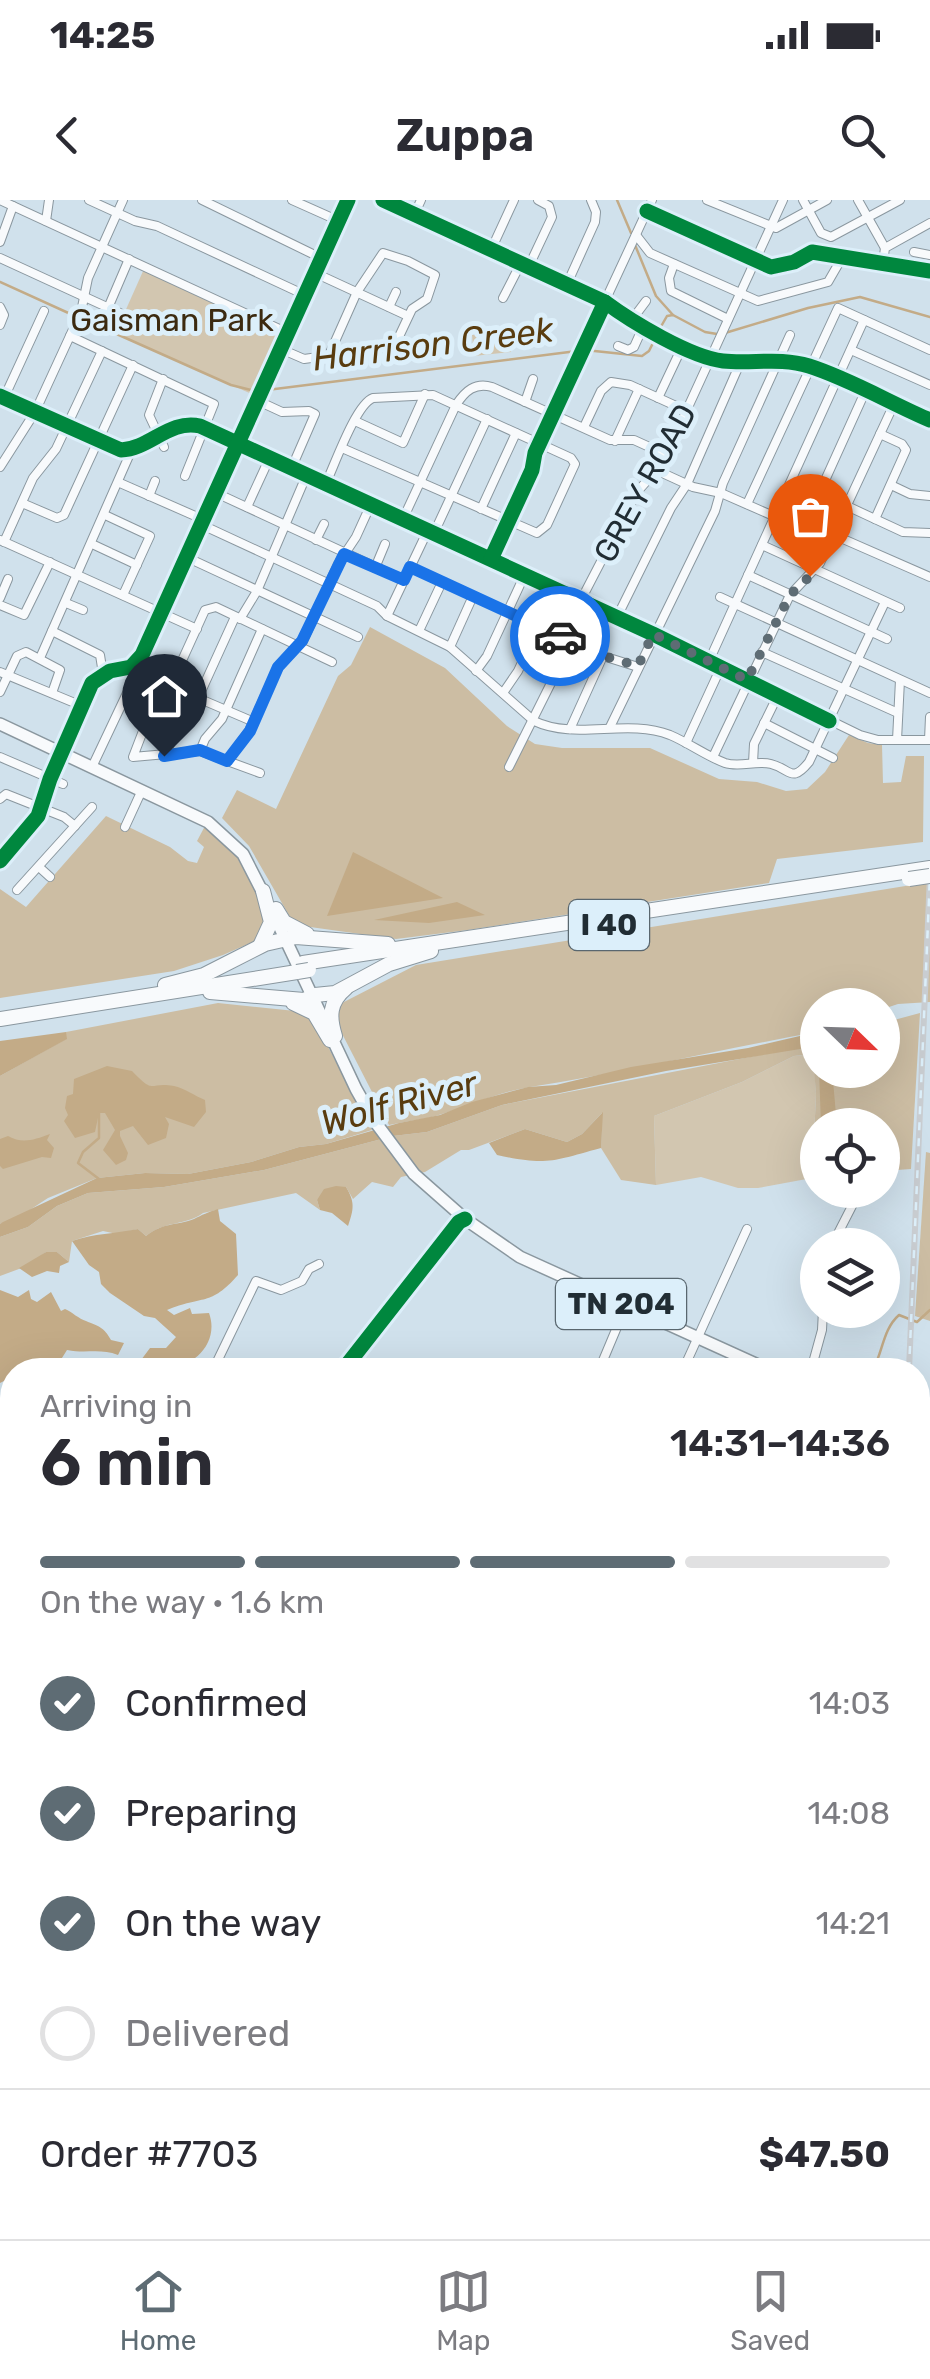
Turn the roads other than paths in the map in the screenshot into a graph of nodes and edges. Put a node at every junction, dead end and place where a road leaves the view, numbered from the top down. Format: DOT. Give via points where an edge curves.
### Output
graph roads {
  1 [pos="0,200"];
  2 [pos="50,200"];
  3 [pos="88,200"];
  4 [pos="123,200"];
  5 [pos="202,200"];
  6 [pos="292,200"];
  7 [pos="348,200"];
  8 [pos="383,200"];
  9 [pos="421,200"];
  10 [pos="514,200"];
  11 [pos="538,200"];
  12 [pos="591,200"];
  13 [pos="652,200"];
  14 [pos="706,200"];
  15 [pos="782,200"];
  16 [pos="803,200"];
  17 [pos="827,200"];
  18 [pos="858,200"];
  19 [pos="900,200"];
  20 [pos="13,206"];
  21 [pos="808,210"];
  22 [pos="647,211"];
  23 [pos="117,213"];
  24 [pos="414,214"];
  25 [pos="868,218"];
  26 [pos="46,221"];
  27 [pos="338,221"];
  28 [pos="930,223"];
  29 [pos="769,228"];
  30 [pos="636,236"];
  31 [pos="0,242"];
  32 [pos="102,247"];
  33 [pos="885,248"];
  34 [pos="491,250"];
  35 [pos="914,252"];
  36 [pos="930,255"];
  37 [pos="843,256"];
  38 [pos="0,258"];
  39 [pos="321,258"];
  40 [pos="31,259"];
  41 [pos="129,259"];
  42 [pos="755,260"];
  43 [pos="882,262"];
  44 [pos="525,264"];
  45 [pos="674,264"];
  46 [pos="25,269"];
  47 [pos="930,271"];
  48 [pos="314,273"];
  49 [pos="567,284"];
  50 [pos="357,292"];
  51 [pos="396,292"];
  52 [pos="740,293"];
  53 [pos="305,295"];
  54 [pos="84,297"];
  55 [pos="503,298"];
  56 [pos="646,301"];
  57 [pos="606,302"];
  58 [pos="389,307"];
  59 [pos="108,308"];
  60 [pos="2,309"];
  61 [pos="44,311"];
  62 [pos="122,314"];
  63 [pos="408,316"];
  64 [pos="864,320"];
  65 [pos="637,324"];
  66 [pos="0,325"];
  67 [pos="724,328"];
  68 [pos="288,332"];
  69 [pos="70,336"];
  70 [pos="790,336"];
  71 [pos="682,345"];
  72 [pos="618,346"];
  73 [pos="280,349"];
  74 [pos="851,350"];
  75 [pos="930,350"];
  76 [pos="102,351"];
  77 [pos="329,355"];
  78 [pos="711,358"];
  79 [pos="779,360"];
  80 [pos="741,361"];
  81 [pos="133,366"];
  82 [pos="810,366"];
  83 [pos="163,379"];
  84 [pos="533,379"];
  85 [pos="838,379"];
  86 [pos="930,386"];
  87 [pos="640,390"];
  88 [pos="865,392"];
  89 [pos="425,394"];
  90 [pos="2,397"];
  91 [pos="658,398"];
  92 [pos="256,400"];
  93 [pos="525,402"];
  94 [pos="894,404"];
  95 [pos="456,405"];
  96 [pos="686,411"];
  97 [pos="35,412"];
  98 [pos="554,413"];
  99 [pos="486,419"];
  100 [pos="930,420"];
  101 [pos="355,421"];
  102 [pos="67,426"];
  103 [pos="584,427"];
  104 [pos="206,428"];
  105 [pos="516,433"];
  106 [pos="880,434"];
  107 [pos="157,435"];
  108 [pos="99,441"];
  109 [pos="616,441"];
  110 [pos="238,442"];
  111 [pos="540,444"];
  112 [pos="164,448"];
  113 [pos="342,448"];
  114 [pos="132,449"];
  115 [pos="667,454"];
  116 [pos="270,457"];
  117 [pos="292,467"];
  118 [pos="0,468"];
  119 [pos="658,471"];
  120 [pos="308,474"];
  121 [pos="186,476"];
  122 [pos="156,481"];
  123 [pos="421,482"];
  124 [pos="120,483"];
  125 [pos="326,483"];
  126 [pos="687,484"];
  127 [pos="891,486"];
  128 [pos="214,492"];
  129 [pos="721,493"];
  130 [pos="149,496"];
  131 [pos="451,496"];
  132 [pos="930,496"];
  133 [pos="22,502"];
  134 [pos="371,504"];
  135 [pos="747,504"];
  136 [pos="847,506"];
  137 [pos="247,507"];
  138 [pos="480,509"];
  139 [pos="105,515"];
  140 [pos="775,517"];
  141 [pos="404,518"];
  142 [pos="875,519"];
  143 [pos="201,522"];
  144 [pos="508,522"];
  145 [pos="285,524"];
  146 [pos="324,524"];
  147 [pos="803,528"];
  148 [pos="431,531"];
  149 [pos="930,533"];
  150 [pos="834,535"];
  151 [pos="316,540"];
  152 [pos="2,541"];
  153 [pos="92,544"];
  154 [pos="386,544"];
  155 [pos="762,545"];
  156 [pos="344,554"];
  157 [pos="271,556"];
  158 [pos="186,557"];
  159 [pos="491,560"];
  160 [pos="50,562"];
  161 [pos="138,565"];
  162 [pos="410,567"];
  163 [pos="375,568"];
  164 [pos="816,570"];
  165 [pos="79,574"];
  166 [pos="525,574"];
  167 [pos="748,575"];
  168 [pos="930,577"];
  169 [pos="8,579"];
  170 [pos="404,580"];
  171 [pos="442,582"];
  172 [pos="328,584"];
  173 [pos="257,591"];
  174 [pos="790,595"];
  175 [pos="123,596"];
  176 [pos="473,596"];
  177 [pos="720,597"];
  178 [pos="0,598"];
  179 [pos="581,600"];
  180 [pos="66,602"];
  181 [pos="884,602"];
  182 [pos="735,604"];
  183 [pos="0,605"];
  184 [pos="900,608"];
  185 [pos="83,610"];
  186 [pos="161,612"];
  187 [pos="506,612"];
  188 [pos="314,616"];
  189 [pos="388,616"];
  190 [pos="616,617"];
  191 [pos="238,618"];
  192 [pos="776,623"];
  193 [pos="539,626"];
  194 [pos="197,629"];
  195 [pos="262,629"];
  196 [pos="52,631"];
  197 [pos="420,632"];
  198 [pos="870,632"];
  199 [pos="653,634"];
  200 [pos="358,637"];
  201 [pos="887,639"];
  202 [pos="568,640"];
  203 [pos="299,647"];
  204 [pos="450,648"];
  205 [pos="762,652"];
  206 [pos="603,656"];
  207 [pos="40,658"];
  208 [pos="857,660"];
  209 [pos="709,661"];
  210 [pos="332,662"];
  211 [pos="638,666"];
  212 [pos="137,667"];
  213 [pos="721,667"];
  214 [pos="476,671"];
  215 [pos="4,674"];
  216 [pos="103,674"];
  217 [pos="747,680"];
  218 [pos="900,680"];
  219 [pos="172,686"];
  220 [pos="844,690"];
  221 [pos="0,692"];
  222 [pos="52,693"];
  223 [pos="930,693"];
  224 [pos="503,694"];
  225 [pos="778,696"];
  226 [pos="199,698"];
  227 [pos="82,706"];
  228 [pos="226,710"];
  229 [pos="898,713"];
  230 [pos="930,717"];
  231 [pos="534,720"];
  232 [pos="829,720"];
  233 [pos="254,722"];
  234 [pos="764,723"];
  235 [pos="0,724"];
  236 [pos="610,727"];
  237 [pos="570,728"];
  238 [pos="897,740"];
  239 [pos="930,740"];
  240 [pos="686,743"];
  241 [pos="816,748"];
  242 [pos="200,750"];
  243 [pos="62,751"];
  244 [pos="164,756"];
  245 [pos="0,757"];
  246 [pos="713,757"];
  247 [pos="834,758"];
  248 [pos="227,761"];
  249 [pos="753,763"];
  250 [pos="93,766"];
  251 [pos="509,767"];
  252 [pos="260,773"];
  253 [pos="50,779"];
  254 [pos="63,784"];
  255 [pos="143,788"];
  256 [pos="2,796"];
  257 [pos="92,807"];
  258 [pos="41,809"];
  259 [pos="75,826"];
  260 [pos="126,826"];
  261 [pos="0,840"];
  262 [pos="14,846"];
  263 [pos="0,862"];
  264 [pos="39,867"];
  265 [pos="930,868"];
  266 [pos="910,875"];
  267 [pos="930,876"];
  268 [pos="50,877"];
  269 [pos="17,890"];
  270 [pos="262,890"];
  271 [pos="276,909"];
  272 [pos="318,937"];
  273 [pos="459,940"];
  274 [pos="288,941"];
  275 [pos="258,947"];
  276 [pos="432,951"];
  277 [pos="300,968"];
  278 [pos="347,988"];
  279 [pos="160,990"];
  280 [pos="313,996"];
  281 [pos="283,1000"];
  282 [pos="0,1010"];
  283 [pos="0,1019"];
  284 [pos="333,1038"];
  285 [pos="462,1224"];
  286 [pos="747,1228"];
  287 [pos="319,1264"];
  288 [pos="620,1320"];
  289 [pos="822,1328"];
  290 [pos="698,1338"];
  291 [pos="219,1358"];
  292 [pos="355,1358"];
  293 [pos="604,1358"];
  294 [pos="689,1358"];
  295 [pos="742,1358"];
  296 [pos="814,1358"];
  1 -- 20 [label="street"];
  2 -- 26 [label="street"];
  3 -- 23 [label="street"];
  4 -- 23 [label="street"];
  5 -- 39 [label="street"];
  6 -- 27 [label="street"];
  7 -- 27 [label="main road"];
  8 -- 24 [label="main road"];
  9 -- 24 [label="street"];
  10 -- 34 [label="street"];
  11 -- 44 [label="street" via="552,217"];
  12 -- 49 [label="street" via="595,222"];
  13 -- 22 [label="street"];
  14 -- 29 [label="street"];
  15 -- 29 [label="street, GREY ROAD"];
  16 -- 21 [label="street"];
  17 -- 21 [label="street"];
  18 -- 25 [label="street"];
  19 -- 25 [label="street"];
  20 -- 26 [label="street"];
  20 -- 31 [label="street"];
  21 -- 25 [label="street" via="827,236"];
  21 -- 29 [label="street"];
  22 -- 30 [label="street"];
  22 -- 42 [label="street"];
  23 -- 32 [label="street"];
  23 -- 53 [label="street"];
  24 -- 34 [label="main road"];
  25 -- 33 [label="street"];
  26 -- 32 [label="street"];
  27 -- 39 [label="main road"];
  28 -- 33 [label="street"];
  29 -- 42 [label="street, GREY ROAD"];
  30 -- 45 [label="street" via="650,253"];
  30 -- 57 [label="street"];
  32 -- 41 [label="street"];
  32 -- 54 [label="street"];
  33 -- 43 [label="street"];
  34 -- 44 [label="main road"];
  35 -- 36 [label="street"];
  37 -- 42 [label="street" via="808,252 771,267"];
  37 -- 43 [label="street"];
  37 -- 52 [label="street" via="828,282 766,301"];
  38 -- 46 [label="street"];
  39 -- 48 [label="main road"];
  40 -- 46 [label="street"];
  41 -- 59 [label="street"];
  41 -- 68 [label="street"];
  42 -- 52 [label="street, GREY ROAD"];
  43 -- 47 [label="street"];
  44 -- 49 [label="main road"];
  44 -- 55 [label="street"];
  45 -- 52 [label="street"];
  45 -- 67 [label="street" via="671,291"];
  46 -- 54 [label="street"];
  48 -- 50 [label="street"];
  48 -- 53 [label="main road"];
  49 -- 57 [label="main road"];
  50 -- 58 [label="street"];
  50 -- 63 [label="street" via="383,253 408,261 436,276 427,299"];
  50 -- 77 [label="street"];
  51 -- 58 [label="street"];
  52 -- 67 [label="street, GREY ROAD"];
  53 -- 68 [label="main road"];
  54 -- 59 [label="street"];
  54 -- 69 [label="street"];
  56 -- 65 [label="street"];
  57 -- 65 [label="main road"];
  57 -- 98 [label="street"];
  58 -- 63 [label="street"];
  59 -- 62 [label="street"];
  60 -- 66 [label="street"];
  61 -- 90 [label="street"];
  63 -- 77 [label="street" via="395,345"];
  64 -- 74 [label="street"];
  64 -- 75 [label="street"];
  64 -- 82 [label="street" via="838,308"];
  65 -- 71 [label="main road"];
  65 -- 72 [label="street" via="634,347"];
  67 -- 78 [label="street, GREY ROAD"];
  68 -- 73 [label="main road"];
  69 -- 76 [label="street"];
  69 -- 97 [label="street"];
  70 -- 79 [label="street"];
  71 -- 78 [label="main road"];
  71 -- 91 [label="street"];
  73 -- 77 [label="street" via="304,359"];
  73 -- 92 [label="main road"];
  74 -- 85 [label="street"];
  74 -- 86 [label="street"];
  76 -- 81 [label="street"];
  76 -- 102 [label="street"];
  78 -- 80 [label="main road"];
  78 -- 96 [label="street, GREY ROAD"];
  79 -- 80 [label="main road"];
  79 -- 82 [label="main road"];
  79 -- 129 [label="street"];
  80 -- 126 [label="street"];
  81 -- 83 [label="street"];
  81 -- 108 [label="street"];
  82 -- 85 [label="main road"];
  82 -- 135 [label="street"];
  83 -- 104 [label="street" via="214,404"];
  83 -- 107 [label="street" via="149,415"];
  84 -- 93 [label="street"];
  85 -- 88 [label="main road"];
  85 -- 140 [label="street"];
  87 -- 91 [label="street"];
  87 -- 103 [label="street" via="611,382"];
  87 -- 109 [label="street"];
  88 -- 94 [label="main road"];
  88 -- 147 [label="street"];
  89 -- 95 [label="street"];
  89 -- 101 [label="street" via="367,399"];
  89 -- 101 [label="street" via="403,443"];
  90 -- 97 [label="street"];
  91 -- 96 [label="street"];
  92 -- 110 [label="main road"];
  92 -- 117 [label="street" via="282,412 315,414"];
  93 -- 95 [label="street" via="477,386"];
  93 -- 98 [label="street"];
  94 -- 100 [label="main road"];
  94 -- 106 [label="street"];
  95 -- 99 [label="street"];
  95 -- 123 [label="street"];
  96 -- 115 [label="street, GREY ROAD"];
  97 -- 102 [label="street"];
  97 -- 118 [label="street"];
  98 -- 103 [label="street"];
  98 -- 111 [label="street"];
  99 -- 105 [label="street"];
  99 -- 131 [label="street"];
  101 -- 113 [label="street"];
  102 -- 108 [label="street"];
  102 -- 133 [label="street"];
  103 -- 109 [label="street"];
  104 -- 107 [label="street" via="182,424"];
  104 -- 110 [label="street"];
  104 -- 121 [label="street"];
  105 -- 111 [label="street"];
  105 -- 138 [label="street"];
  106 -- 127 [label="street" via="905,448"];
  106 -- 136 [label="street"];
  107 -- 112 [label="street"];
  107 -- 114 [label="street"];
  108 -- 114 [label="street"];
  108 -- 133 [label="street" via="61,518"];
  109 -- 115 [label="street" via="634,440"];
  110 -- 116 [label="street"];
  110 -- 128 [label="main road"];
  111 -- 144 [label="street"];
  111 -- 144 [label="street" via="575,462 540,532"];
  113 -- 123 [label="street"];
  113 -- 125 [label="street"];
  114 -- 124 [label="street"];
  115 -- 119 [label="street, GREY ROAD"];
  116 -- 117 [label="street"];
  116 -- 137 [label="street"];
  117 -- 120 [label="street"];
  119 -- 126 [label="street"];
  119 -- 179 [label="street, GREY ROAD" via="637,492"];
  120 -- 125 [label="street"];
  120 -- 145 [label="street"];
  122 -- 130 [label="street"];
  123 -- 131 [label="street"];
  123 -- 141 [label="street"];
  124 -- 130 [label="street"];
  124 -- 139 [label="street"];
  125 -- 134 [label="street"];
  126 -- 129 [label="street"];
  126 -- 190 [label="street"];
  127 -- 132 [label="street"];
  127 -- 142 [label="street"];
  128 -- 137 [label="street"];
  128 -- 143 [label="main road"];
  129 -- 135 [label="street"];
  129 -- 199 [label="street"];
  130 -- 143 [label="street"];
  131 -- 138 [label="street"];
  131 -- 148 [label="street"];
  133 -- 152 [label="street"];
  134 -- 141 [label="street"];
  134 -- 156 [label="street"];
  135 -- 140 [label="street"];
  136 -- 142 [label="street"];
  136 -- 150 [label="street"];
  137 -- 145 [label="street"];
  138 -- 144 [label="street"];
  139 -- 153 [label="street"];
  139 -- 161 [label="street" via="150,536"];
  140 -- 147 [label="street"];
  140 -- 155 [label="street"];
  141 -- 148 [label="street"];
  142 -- 149 [label="street" via="904,532"];
  143 -- 157 [label="street"];
  143 -- 158 [label="main road"];
  144 -- 159 [label="street"];
  145 -- 151 [label="street"];
  145 -- 157 [label="street"];
  146 -- 151 [label="street"];
  147 -- 150 [label="street"];
  148 -- 159 [label="street"];
  148 -- 162 [label="street"];
  150 -- 164 [label="street"];
  150 -- 168 [label="street"];
  151 -- 156 [label="street"];
  152 -- 160 [label="street"];
  153 -- 161 [label="street"];
  153 -- 165 [label="street"];
  154 -- 163 [label="street"];
  155 -- 164 [label="street"];
  155 -- 167 [label="street"];
  156 -- 163 [label="street"];
  156 -- 172 [label="street"];
  157 -- 172 [label="street"];
  157 -- 173 [label="street"];
  158 -- 173 [label="street"];
  158 -- 186 [label="main road"];
  159 -- 166 [label="street"];
  160 -- 165 [label="street"];
  160 -- 183 [label="street" via="24,615"];
  161 -- 175 [label="street"];
  162 -- 170 [label="street"];
  162 -- 171 [label="street"];
  163 -- 170 [label="street"];
  164 -- 174 [label="street"];
  164 -- 181 [label="street"];
  165 -- 175 [label="street"];
  165 -- 180 [label="street"];
  166 -- 179 [label="street"];
  166 -- 187 [label="street"];
  167 -- 174 [label="street"];
  167 -- 182 [label="street"];
  169 -- 178 [label="street"];
  170 -- 189 [label="street"];
  171 -- 176 [label="street"];
  171 -- 197 [label="street"];
  172 -- 188 [label="street"];
  172 -- 189 [label="street"];
  173 -- 188 [label="street"];
  173 -- 191 [label="street"];
  174 -- 192 [label="street"];
  174 -- 198 [label="street"];
  175 -- 186 [label="street"];
  176 -- 187 [label="street"];
  176 -- 204 [label="street"];
  177 -- 182 [label="street"];
  179 -- 190 [label="street"];
  179 -- 202 [label="street, GREY ROAD"];
  180 -- 185 [label="street"];
  180 -- 196 [label="street"];
  181 -- 184 [label="street"];
  181 -- 198 [label="street"];
  182 -- 192 [label="street"];
  182 -- 209 [label="street"];
  186 -- 194 [label="street"];
  186 -- 212 [label="main road"];
  187 -- 193 [label="street"];
  187 -- 214 [label="street"];
  188 -- 200 [label="street"];
  188 -- 203 [label="street"];
  189 -- 197 [label="street"];
  190 -- 199 [label="street"];
  191 -- 194 [label="street" via="210,606"];
  191 -- 195 [label="street"];
  191 -- 226 [label="street"];
  192 -- 205 [label="street"];
  192 -- 208 [label="street"];
  193 -- 202 [label="street"];
  193 -- 224 [label="street"];
  194 -- 219 [label="street"];
  195 -- 203 [label="street"];
  195 -- 228 [label="street"];
  196 -- 207 [label="street"];
  196 -- 216 [label="street" via="100,654"];
  197 -- 204 [label="street"];
  198 -- 201 [label="street"];
  198 -- 208 [label="street"];
  199 -- 209 [label="street"];
  199 -- 211 [label="street"];
  202 -- 206 [label="street"];
  202 -- 231 [label="street, GREY ROAD"];
  203 -- 210 [label="street"];
  203 -- 233 [label="street" via="278,667"];
  204 -- 214 [label="street"];
  205 -- 217 [label="street"];
  205 -- 220 [label="street"];
  206 -- 211 [label="street"];
  206 -- 237 [label="street"];
  207 -- 215 [label="street" via="22,653"];
  207 -- 222 [label="street" via="60,670"];
  208 -- 218 [label="street"];
  208 -- 220 [label="street"];
  209 -- 213 [label="street"];
  211 -- 236 [label="street"];
  212 -- 216 [label="main road"];
  212 -- 219 [label="street"];
  212 -- 250 [label="street"];
  213 -- 217 [label="street"];
  213 -- 240 [label="street"];
  214 -- 224 [label="street"];
  215 -- 221 [label="street"];
  215 -- 222 [label="street"];
  216 -- 227 [label="main road"];
  217 -- 225 [label="street"];
  217 -- 246 [label="street"];
  218 -- 223 [label="street"];
  218 -- 229 [label="street"];
  219 -- 226 [label="street"];
  219 -- 244 [label="street" via="148,718 133,757"];
  220 -- 229 [label="street"];
  220 -- 232 [label="street"];
  222 -- 227 [label="street"];
  224 -- 231 [label="street"];
  225 -- 232 [label="street"];
  225 -- 234 [label="street"];
  226 -- 228 [label="street"];
  226 -- 244 [label="street"];
  227 -- 243 [label="main road"];
  228 -- 233 [label="street"];
  228 -- 242 [label="street"];
  229 -- 238 [label="street"];
  230 -- 239 [label="street"];
  231 -- 237 [label="street"];
  231 -- 251 [label="street, GREY ROAD"];
  232 -- 238 [label="street" via="871,739"];
  232 -- 241 [label="street"];
  233 -- 248 [label="street"];
  234 -- 241 [label="street"];
  234 -- 249 [label="street"];
  235 -- 243 [label="main road"];
  236 -- 237 [label="street"];
  236 -- 240 [label="street"];
  238 -- 239 [label="street"];
  240 -- 246 [label="street"];
  241 -- 247 [label="street"];
  241 -- 249 [label="street" via="794,774"];
  242 -- 244 [label="street"];
  242 -- 248 [label="street"];
  243 -- 250 [label="main road"];
  243 -- 253 [label="street"];
  245 -- 253 [label="street"];
  246 -- 249 [label="street"];
  248 -- 252 [label="street"];
  250 -- 255 [label="main road"];
  253 -- 254 [label="street"];
  253 -- 258 [label="street"];
  255 -- 260 [label="street"];
  255 -- 270 [label="main road" via="216,828 242,854"];
  255 -- 271 [label="main road" via="210,818 237,840"];
  256 -- 258 [label="street"];
  257 -- 259 [label="street"];
  258 -- 259 [label="street"];
  258 -- 262 [label="street"];
  259 -- 264 [label="street"];
  261 -- 262 [label="street"];
  262 -- 263 [label="street"];
  264 -- 268 [label="street"];
  264 -- 269 [label="street"];
  265 -- 266 [label="highway, I 40"];
  266 -- 267 [label="highway, I 40, bridge"];
  266 -- 273 [label="highway, I 40"];
  266 -- 276 [label="highway, I 40"];
  270 -- 274 [label="main road"];
  270 -- 275 [label="highway" via="271,922"];
  271 -- 272 [label="highway" via="291,928"];
  271 -- 274 [label="main road"];
  272 -- 273 [label="highway"];
  272 -- 274 [label="highway"];
  273 -- 277 [label="highway, I 40"];
  274 -- 275 [label="highway"];
  274 -- 280 [label="main road, TN 204"];
  275 -- 279 [label="highway"];
  276 -- 277 [label="highway, I 40"];
  276 -- 278 [label="highway" via="389,964"];
  277 -- 279 [label="highway, I 40"];
  278 -- 280 [label="highway"];
  278 -- 284 [label="highway" via="331,1010"];
  279 -- 281 [label="highway"];
  279 -- 282 [label="highway, I 40"];
  279 -- 283 [label="highway, I 40"];
  280 -- 281 [label="highway"];
  280 -- 284 [label="main road, TN 204"];
  281 -- 284 [label="highway" via="314,1013"];
  284 -- 285 [label="main road, TN 204" via="377,1117"];
  285 -- 290 [label="main road, TN 204" via="540,1268"];
  285 -- 292 [label="main road"];
  286 -- 290 [label="street"];
  287 -- 291 [label="street" via="281,1290 256,1281"];
  288 -- 293 [label="street"];
  289 -- 296 [label="street"];
  290 -- 294 [label="street"];
  290 -- 295 [label="main road, TN 204"];
}
